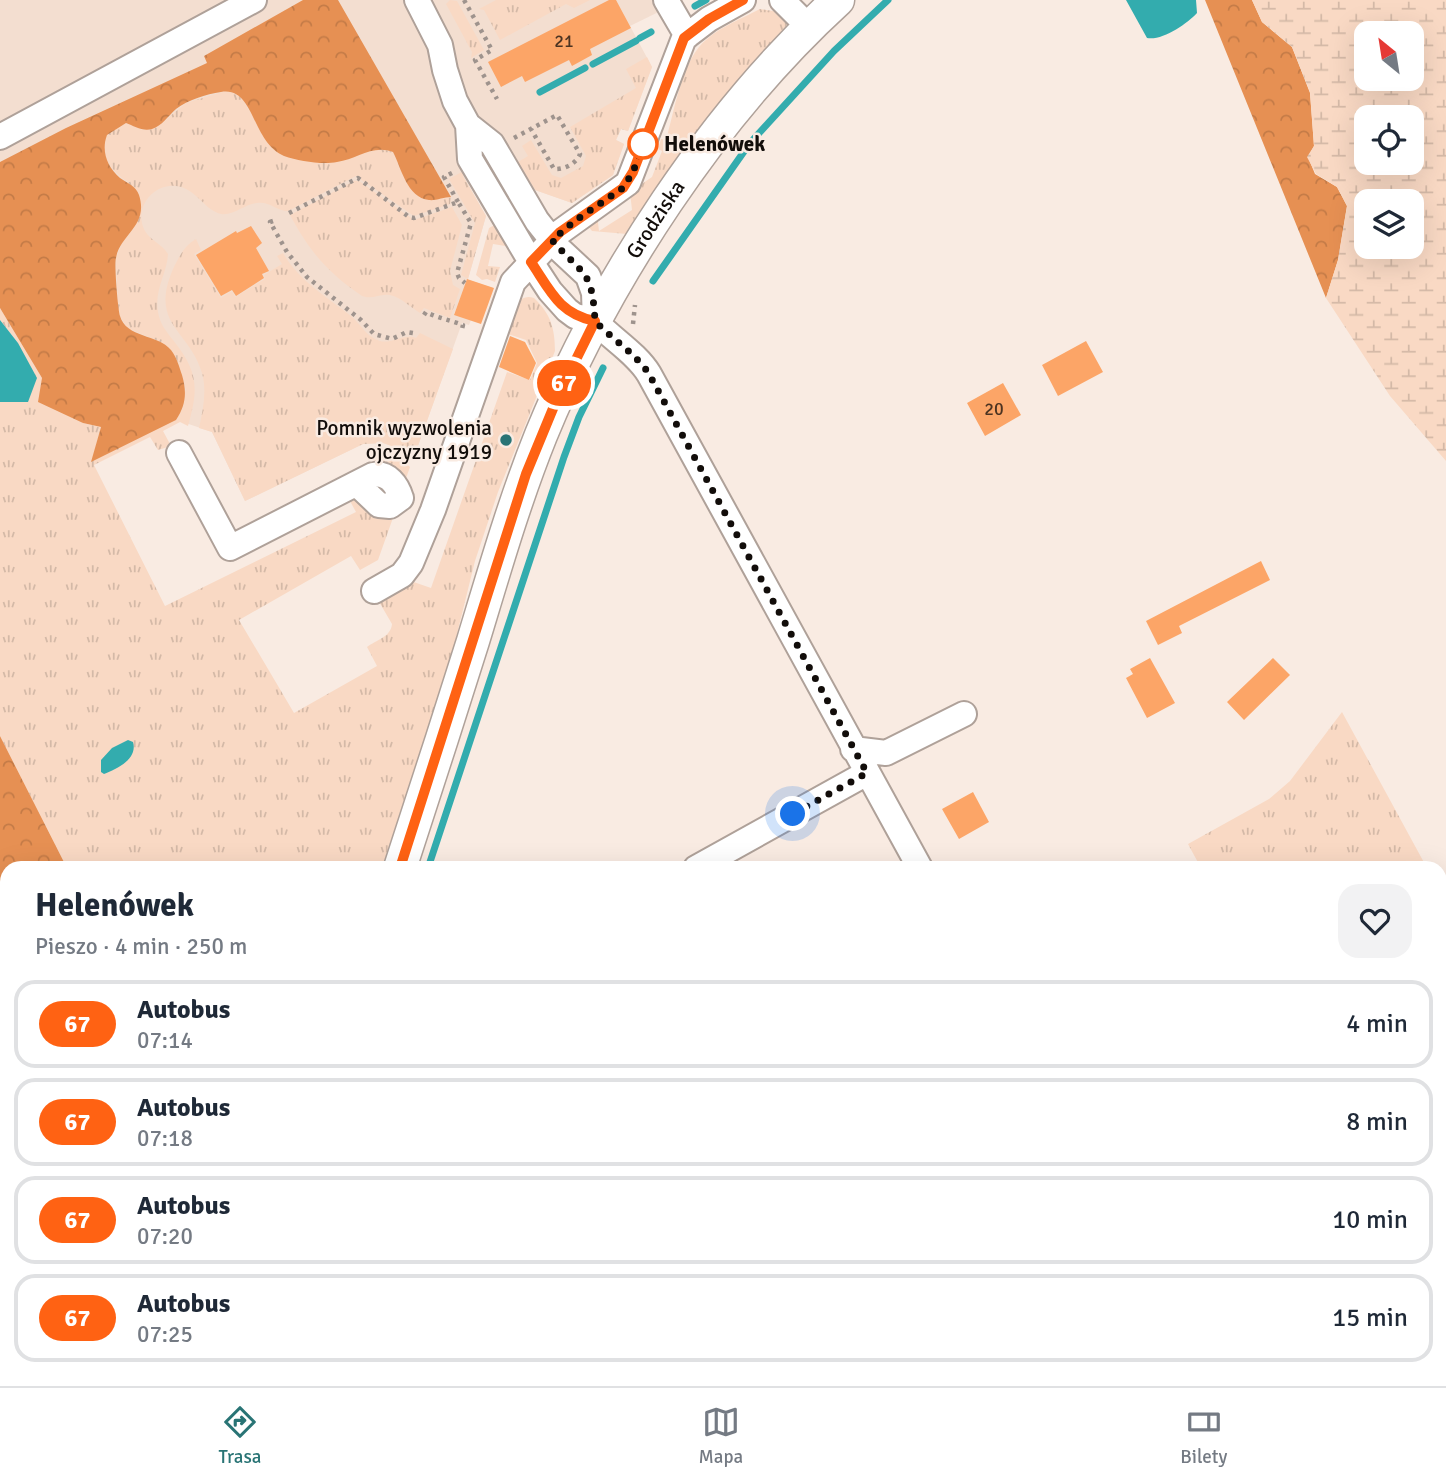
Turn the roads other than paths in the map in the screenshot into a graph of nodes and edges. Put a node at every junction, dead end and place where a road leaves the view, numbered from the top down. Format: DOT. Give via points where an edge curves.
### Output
graph roads {
  1 [pos="254,0"];
  2 [pos="417,0"];
  3 [pos="666,0"];
  4 [pos="743,0"];
  5 [pos="782,0"];
  6 [pos="838,0"];
  7 [pos="809,27"];
  8 [pos="687,36"];
  9 [pos="468,125"];
  10 [pos="0,137"];
  11 [pos="552,240"];
  12 [pos="531,262"];
  13 [pos="595,321"];
  14 [pos="179,453"];
  15 [pos="433,510"];
  16 [pos="374,590"];
  17 [pos="964,715"];
  18 [pos="853,750"];
  19 [pos="867,773"];
  20 [pos="402,861"];
  21 [pos="709,861"];
  22 [pos="916,861"];
  1 -- 10 [label="street"];
  2 -- 9 [label="street" via="438,39 450,89"];
  3 -- 8 [label="street"];
  4 -- 8 [label="street"];
  5 -- 7 [label="street"];
  6 -- 7 [label="main road, Grodziska"];
  7 -- 13 [label="main road, Grodziska" via="749,94 681,183"];
  8 -- 11 [label="street" via="628,183"];
  9 -- 11 [label="street" via="492,144 528,209"];
  9 -- 12 [label="street" via="470,159"];
  11 -- 12 [label="street"];
  11 -- 13 [label="street" via="588,276"];
  12 -- 13 [label="street" via="567,310"];
  12 -- 15 [label="street" via="507,295"];
  13 -- 18 [label="street" via="649,374"];
  13 -- 20 [label="main road, Grodziska" via="526,474"];
  14 -- 15 [label="street" via="230,548 370,475 381,474 396,485 401,498"];
  15 -- 16 [label="street" via="408,567"];
  17 -- 18 [label="street" via="886,753"];
  18 -- 19 [label="street"];
  19 -- 21 [label="street"];
  19 -- 22 [label="street"];
}
